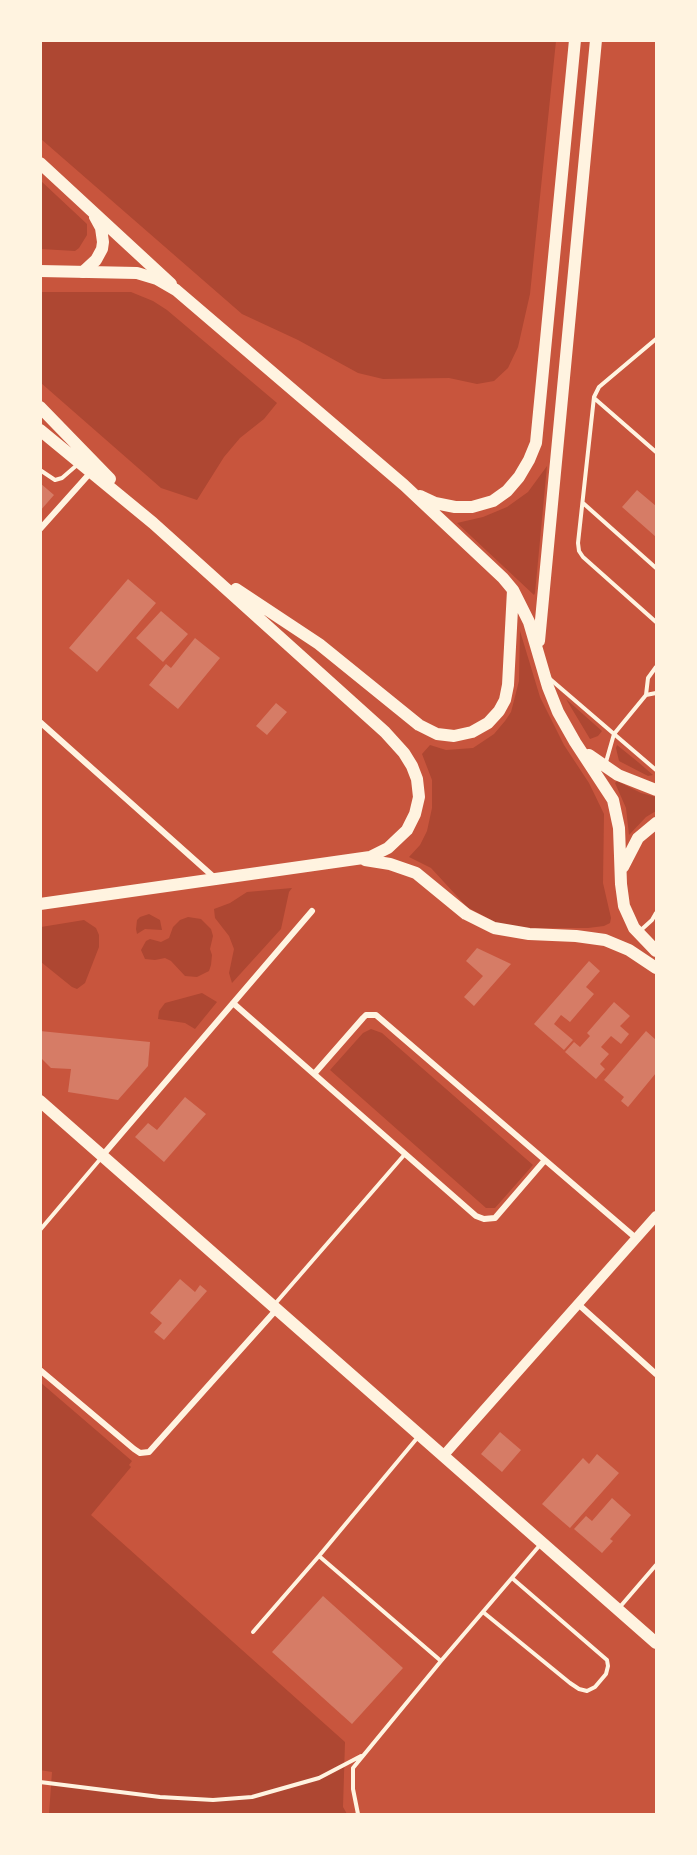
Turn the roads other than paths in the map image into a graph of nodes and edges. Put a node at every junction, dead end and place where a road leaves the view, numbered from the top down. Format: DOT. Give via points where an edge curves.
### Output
graph roads {
  1 [pos="575,40"];
  2 [pos="596,40"];
  3 [pos="40,163"];
  4 [pos="78,198"];
  5 [pos="40,271"];
  6 [pos="82,272"];
  7 [pos="40,278"];
  8 [pos="187,298"];
  9 [pos="657,339"];
  10 [pos="594,397"];
  11 [pos="40,407"];
  12 [pos="40,430"];
  13 [pos="657,452"];
  14 [pos="80,463"];
  15 [pos="40,470"];
  16 [pos="91,472"];
  17 [pos="404,485"];
  18 [pos="583,503"];
  19 [pos="153,523"];
  20 [pos="40,529"];
  21 [pos="202,567"];
  22 [pos="657,568"];
  23 [pos="513,590"];
  24 [pos="657,622"];
  25 [pos="657,668"];
  26 [pos="543,669"];
  27 [pos="657,693"];
  28 [pos="646,695"];
  29 [pos="40,722"];
  30 [pos="614,734"];
  31 [pos="575,742"];
  32 [pos="605,767"];
  33 [pos="657,770"];
  34 [pos="604,783"];
  35 [pos="657,790"];
  36 [pos="657,823"];
  37 [pos="357,860"];
  38 [pos="621,874"];
  39 [pos="216,879"];
  40 [pos="43,904"];
  41 [pos="312,911"];
  42 [pos="657,913"];
  43 [pos="638,932"];
  44 [pos="657,951"];
  45 [pos="657,968"];
  46 [pos="233,1003"];
  47 [pos="314,1074"];
  48 [pos="40,1103"];
  49 [pos="406,1154"];
  50 [pos="102,1156"];
  51 [pos="545,1160"];
  52 [pos="657,1216"];
  53 [pos="40,1230"];
  54 [pos="637,1239"];
  55 [pos="578,1304"];
  56 [pos="276,1307"];
  57 [pos="40,1370"];
  58 [pos="656,1373"];
  59 [pos="420,1434"];
  60 [pos="444,1455"];
  61 [pos="543,1542"];
  62 [pos="319,1556"];
  63 [pos="657,1565"];
  64 [pos="512,1578"];
  65 [pos="618,1609"];
  66 [pos="483,1611"];
  67 [pos="253,1632"];
  68 [pos="657,1643"];
  69 [pos="441,1661"];
  70 [pos="364,1754"];
  71 [pos="40,1782"];
  72 [pos="358,1815"];
  1 -- 17 [label="main road" via="532,454 512,487 483,505 442,505"];
  2 -- 26 [label="main road" via="539,631"];
  3 -- 4 [label="main road"];
  4 -- 6 [label="main road" via="99,222 103,235 99,255"];
  4 -- 8 [label="main road"];
  5 -- 6 [label="main road"];
  6 -- 7 [label="main road"];
  6 -- 8 [label="main road" via="147,275"];
  8 -- 17 [label="main road"];
  9 -- 10 [label="lane" via="599,387"];
  10 -- 13 [label="lane"];
  10 -- 18 [label="lane"];
  11 -- 19 [label="main road"];
  12 -- 14 [label="main road"];
  14 -- 15 [label="lane" via="56,480"];
  14 -- 16 [label="main road"];
  16 -- 19 [label="main road"];
  16 -- 20 [label="street"];
  17 -- 23 [label="main road"];
  18 -- 22 [label="lane"];
  18 -- 24 [label="lane" via="579,551"];
  19 -- 21 [label="main road"];
  21 -- 23 [label="main road" via="319,644 412,720 444,735 463,735 480,728 502,705 508,685"];
  21 -- 37 [label="main road" via="385,732 412,766 418,797 411,825 388,848"];
  23 -- 26 [label="main road" via="530,622"];
  25 -- 28 [label="lane" via="648,678"];
  26 -- 30 [label="lane"];
  26 -- 31 [label="main road"];
  27 -- 28 [label="lane"];
  28 -- 30 [label="lane"];
  29 -- 39 [label="street"];
  30 -- 32 [label="lane"];
  30 -- 33 [label="lane"];
  31 -- 32 [label="main road"];
  31 -- 34 [label="main road"];
  32 -- 34 [label="lane"];
  32 -- 35 [label="main road"];
  34 -- 38 [label="main road" via="618,818"];
  36 -- 38 [label="main road" via="638,838"];
  37 -- 39 [label="main road"];
  37 -- 45 [label="main road" via="390,864 416,873 466,914 494,928 605,940"];
  38 -- 43 [label="main road" via="624,906"];
  39 -- 40 [label="main road"];
  41 -- 46 [label="street"];
  42 -- 43 [label="lane"];
  43 -- 44 [label="main road"];
  46 -- 47 [label="street"];
  46 -- 50 [label="street"];
  47 -- 49 [label="street"];
  47 -- 51 [label="street" via="363,1018 376,1015"];
  48 -- 50 [label="main road"];
  49 -- 51 [label="street" via="484,1220 495,1218"];
  49 -- 56 [label="lane"];
  50 -- 53 [label="lane"];
  50 -- 56 [label="main road"];
  51 -- 54 [label="street"];
  52 -- 54 [label="street"];
  54 -- 55 [label="street"];
  55 -- 58 [label="street"];
  55 -- 60 [label="street"];
  56 -- 57 [label="street" via="149,1452 140,1453"];
  56 -- 59 [label="main road"];
  59 -- 60 [label="main road"];
  59 -- 62 [label="lane"];
  60 -- 61 [label="main road"];
  61 -- 64 [label="lane"];
  61 -- 65 [label="main road"];
  62 -- 67 [label="lane"];
  62 -- 69 [label="lane"];
  63 -- 65 [label="lane"];
  64 -- 66 [label="lane"];
  64 -- 66 [label="lane" via="608,1660 606,1674 595,1687 586,1691 570,1683"];
  65 -- 68 [label="main road"];
  66 -- 69 [label="lane"];
  69 -- 70 [label="lane"];
  70 -- 71 [label="lane" via="319,1778 252,1797 160,1797"];
  70 -- 72 [label="lane" via="353,1768"];
}
